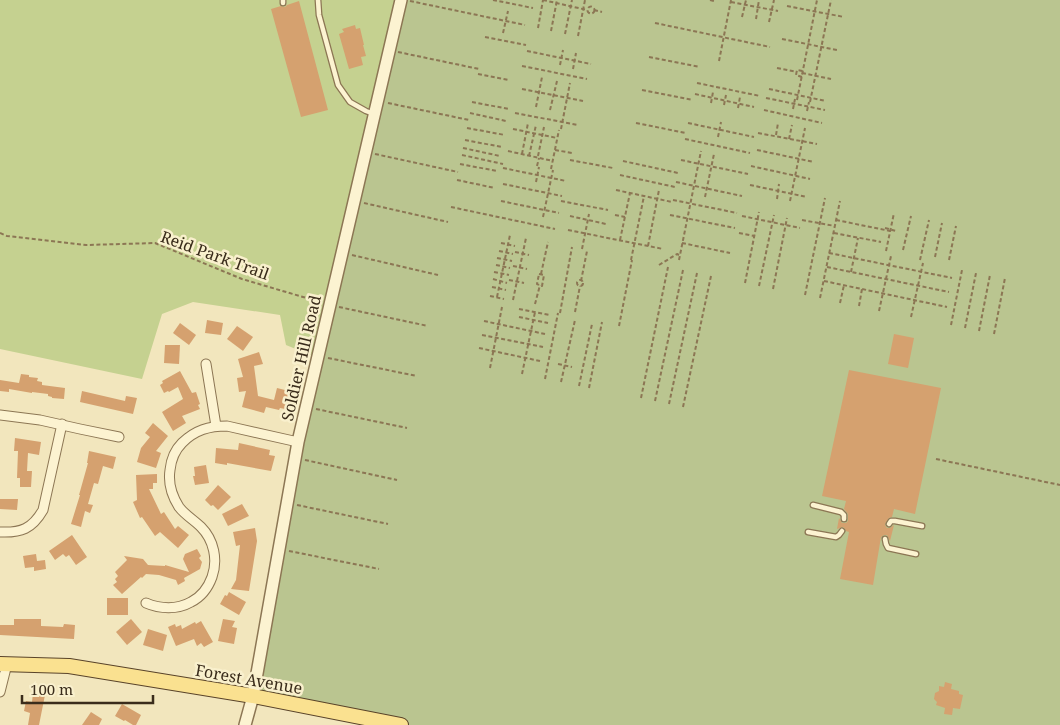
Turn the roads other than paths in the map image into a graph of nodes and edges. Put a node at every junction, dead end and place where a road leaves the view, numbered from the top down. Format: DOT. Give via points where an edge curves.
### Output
graph roads {
  1 [pos="318,0"];
  2 [pos="401,0"];
  3 [pos="374,114"];
  4 [pos="206,364"];
  5 [pos="0,415"];
  6 [pos="62,424"];
  7 [pos="216,426"];
  8 [pos="119,436"];
  9 [pos="298,442"];
  10 [pos="813,506"];
  11 [pos="844,519"];
  12 [pos="889,524"];
  13 [pos="922,526"];
  14 [pos="842,530"];
  15 [pos="0,532"];
  16 [pos="808,532"];
  17 [pos="885,540"];
  18 [pos="916,554"];
  19 [pos="146,603"];
  20 [pos="3,664"];
  21 [pos="0,692"];
  22 [pos="253,696"];
  23 [pos="246,725"];
  24 [pos="401,725"];
  1 -- 3 [label="lane" via="338,85 350,102"];
  2 -- 3 [label="street, Soldier Hill Road"];
  3 -- 9 [label="street, Soldier Hill Road"];
  4 -- 7 [label="street"];
  5 -- 6 [label="street"];
  6 -- 8 [label="street"];
  6 -- 15 [label="street" via="44,510 31,526 13,533"];
  7 -- 9 [label="street"];
  7 -- 19 [label="street" via="195,432 179,446 169,475 179,507 208,536 215,554 214,572 206,589 190,603 171,608"];
  9 -- 22 [label="street, Soldier Hill Road"];
  10 -- 11 [label="lane" via="841,512"];
  12 -- 13 [label="lane" via="896,521"];
  14 -- 16 [label="lane" via="836,537"];
  17 -- 18 [label="lane" via="888,548"];
  20 -- 21 [label="street"];
  20 -- 22 [label="main road, Forest Avenue" via="69,666"];
  22 -- 23 [label="street, Soldier Hill Road"];
  22 -- 24 [label="main road, Forest Avenue"];
}
